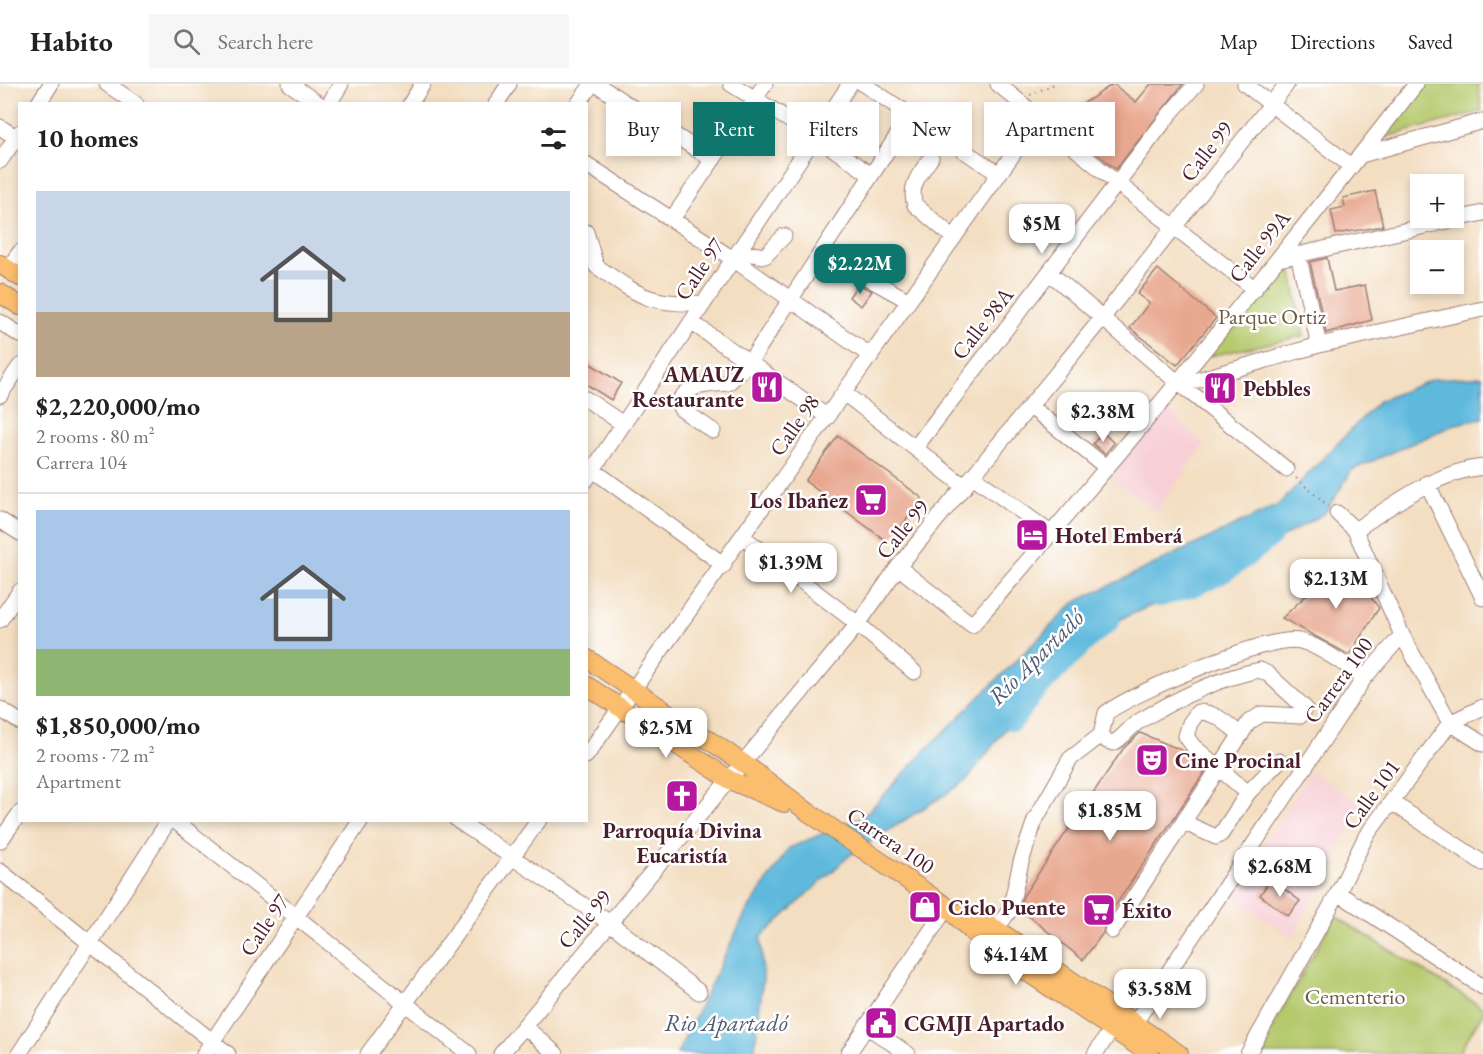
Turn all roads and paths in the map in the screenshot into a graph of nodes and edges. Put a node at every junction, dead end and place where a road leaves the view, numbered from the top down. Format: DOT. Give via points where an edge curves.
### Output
graph roads {
  1 [pos="51,84"];
  2 [pos="107,84"];
  3 [pos="290,84"];
  4 [pos="341,84"];
  5 [pos="423,84"];
  6 [pos="591,84"];
  7 [pos="596,84"];
  8 [pos="731,84"];
  9 [pos="765,84"];
  10 [pos="850,84"];
  11 [pos="863,84"];
  12 [pos="1054,84"];
  13 [pos="1196,84"];
  14 [pos="1245,84"];
  15 [pos="1287,84"];
  16 [pos="1416,84"];
  17 [pos="1000,85"];
  18 [pos="755,99"];
  19 [pos="1017,100"];
  20 [pos="128,101"];
  21 [pos="39,102"];
  22 [pos="316,102"];
  23 [pos="330,102"];
  24 [pos="411,102"];
  25 [pos="579,102"];
  26 [pos="838,102"];
  27 [pos="891,103"];
  28 [pos="1271,105"];
  29 [pos="787,119"];
  30 [pos="1483,122"];
  31 [pos="0,127"];
  32 [pos="18,136"];
  33 [pos="891,145"];
  34 [pos="802,156"];
  35 [pos="844,156"];
  36 [pos="971,156"];
  37 [pos="1012,156"];
  38 [pos="1084,156"];
  39 [pos="931,158"];
  40 [pos="713,160"];
  41 [pos="1356,160"];
  42 [pos="0,161"];
  43 [pos="588,166"];
  44 [pos="999,174"];
  45 [pos="871,175"];
  46 [pos="1117,183"];
  47 [pos="1483,213"];
  48 [pos="672,219"];
  49 [pos="1174,228"];
  50 [pos="784,236"];
  51 [pos="954,238"];
  52 [pos="588,242"];
  53 [pos="823,253"];
  54 [pos="18,255"];
  55 [pos="1298,255"];
  56 [pos="736,256"];
  57 [pos="1279,259"];
  58 [pos="9,270"];
  59 [pos="1050,273"];
  60 [pos="1255,289"];
  61 [pos="0,293"];
  62 [pos="791,302"];
  63 [pos="909,302"];
  64 [pos="704,303"];
  65 [pos="18,305"];
  66 [pos="1483,309"];
  67 [pos="1103,317"];
  68 [pos="0,322"];
  69 [pos="691,322"];
  70 [pos="18,334"];
  71 [pos="1319,345"];
  72 [pos="871,356"];
  73 [pos="749,363"];
  74 [pos="18,369"];
  75 [pos="1178,383"];
  76 [pos="844,393"];
  77 [pos="0,395"];
  78 [pos="588,400"];
  79 [pos="1030,407"];
  80 [pos="828,417"];
  81 [pos="623,424"];
  82 [pos="713,431"];
  83 [pos="915,448"];
  84 [pos="1483,467"];
  85 [pos="1107,468"];
  86 [pos="1290,472"];
  87 [pos="590,475"];
  88 [pos="970,482"];
  89 [pos="1427,483"];
  90 [pos="1337,513"];
  91 [pos="0,520"];
  92 [pos="1355,530"];
  93 [pos="18,532"];
  94 [pos="1052,534"];
  95 [pos="744,537"];
  96 [pos="724,565"];
  97 [pos="898,567"];
  98 [pos="18,594"];
  99 [pos="1483,598"];
  100 [pos="0,620"];
  101 [pos="858,624"];
  102 [pos="1402,635"];
  103 [pos="588,659"];
  104 [pos="914,672"];
  105 [pos="1365,677"];
  106 [pos="588,686"];
  107 [pos="634,690"];
  108 [pos="1483,707"];
  109 [pos="622,708"];
  110 [pos="0,709"];
  111 [pos="18,721"];
  112 [pos="1450,723"];
  113 [pos="1101,735"];
  114 [pos="1241,735"];
  115 [pos="1483,744"];
  116 [pos="588,753"];
  117 [pos="1279,761"];
  118 [pos="743,763"];
  119 [pos="1219,770"];
  120 [pos="730,780"];
  121 [pos="1248,794"];
  122 [pos="1393,802"];
  123 [pos="808,812"];
  124 [pos="18,816"];
  125 [pos="167,822"];
  126 [pos="177,822"];
  127 [pos="361,822"];
  128 [pos="460,822"];
  129 [pos="538,822"];
  130 [pos="1185,823"];
  131 [pos="0,841"];
  132 [pos="512,858"];
  133 [pos="1483,863"];
  134 [pos="0,871"];
  135 [pos="1338,893"];
  136 [pos="948,907"];
  137 [pos="297,916"];
  138 [pos="610,923"];
  139 [pos="996,929"];
  140 [pos="1112,931"];
  141 [pos="91,942"];
  142 [pos="1483,987"];
  143 [pos="699,992"];
  144 [pos="406,1003"];
  145 [pos="524,1026"];
  146 [pos="866,1026"];
  147 [pos="1123,1026"];
  148 [pos="208,1048"];
  149 [pos="19,1054"];
  150 [pos="228,1054"];
  151 [pos="368,1054"];
  152 [pos="469,1054"];
  153 [pos="501,1054"];
  154 [pos="556,1054"];
  155 [pos="848,1054"];
  156 [pos="908,1054"];
  157 [pos="1095,1054"];
  158 [pos="1150,1054"];
  159 [pos="1179,1054"];
  160 [pos="1248,1054"];
  1 -- 21 [label="street"];
  2 -- 20 [label="street"];
  3 -- 22 [label="street"];
  4 -- 23 [label="street"];
  5 -- 24 [label="street"];
  6 -- 25 [label="street"];
  7 -- 40 [label="street"];
  8 -- 18 [label="street"];
  9 -- 18 [label="street"];
  10 -- 26 [label="street, Calle 97"];
  11 -- 27 [label="street"];
  12 -- 19 [label="path"];
  13 -- 46 [label="street, Calle 98A"];
  14 -- 28 [label="street"];
  15 -- 28 [label="street, Calle 99"];
  16 -- 41 [label="street, Calle 99A"];
  17 -- 19 [label="street"];
  18 -- 29 [label="street"];
  18 -- 40 [label="street"];
  28 -- 41 [label="street"];
  28 -- 49 [label="street, Calle 99"];
  30 -- 41 [label="street"];
  31 -- 32 [label="street"];
  32 -- 42 [label="street"];
  33 -- 45 [label="street"];
  34 -- 56 [label="street, Calle 97"];
  35 -- 45 [label="street"];
  36 -- 44 [label="street"];
  37 -- 44 [label="street, Calle 98"];
  38 -- 46 [label="street"];
  39 -- 51 [label="street" via="918,176 912,197 915,205"];
  40 -- 48 [label="street"];
  41 -- 57 [label="street, Calle 99A"];
  43 -- 48 [label="street"];
  44 -- 51 [label="street, Calle 98"];
  45 -- 53 [label="street"];
  46 -- 49 [label="street"];
  46 -- 59 [label="street, Calle 98A"];
  47 -- 55 [label="street"];
  48 -- 56 [label="street"];
  49 -- 60 [label="street"];
  49 -- 67 [label="street, Calle 99"];
  50 -- 56 [label="street" via="765,256"];
  51 -- 63 [label="street, Calle 98"];
  52 -- 64 [label="street" via="596,266 641,297 664,303"];
  53 -- 62 [label="street"];
  53 -- 63 [label="street"];
  54 -- 58 [label="street"];
  55 -- 57 [label="street"];
  55 -- 71 [label="street"];
  56 -- 62 [label="street"];
  56 -- 64 [label="street, Calle 97"];
  57 -- 60 [label="street, Calle 99A"];
  59 -- 67 [label="street"];
  59 -- 83 [label="street, Calle 98A"];
  60 -- 75 [label="street, Calle 99A"];
  61 -- 65 [label="main road"];
  62 -- 72 [label="street"];
  62 -- 73 [label="street"];
  63 -- 72 [label="street, Calle 98"];
  64 -- 69 [label="street, Calle 97"];
  66 -- 71 [label="street"];
  67 -- 75 [label="street"];
  67 -- 79 [label="street, Calle 99"];
  68 -- 70 [label="street"];
  69 -- 73 [label="street"];
  69 -- 81 [label="street, Calle 97"];
  71 -- 75 [label="street"];
  72 -- 76 [label="street, Calle 98"];
  73 -- 80 [label="street"];
  73 -- 82 [label="street" via="728,383 702,384 681,396 681,409"];
  74 -- 77 [label="street"];
  75 -- 85 [label="street, Calle 99A"];
  75 -- 86 [label="street"];
  76 -- 80 [label="street, Calle 98"];
  76 -- 83 [label="street"];
  78 -- 81 [label="street"];
  79 -- 85 [label="street"];
  79 -- 88 [label="street, Calle 99"];
  80 -- 95 [label="street, Calle 98"];
  81 -- 87 [label="street, Calle 97"];
  83 -- 88 [label="street"];
  84 -- 89 [label="street"];
  85 -- 94 [label="street, Calle 99A"];
  86 -- 90 [label="path"];
  87 -- 96 [label="street"];
  88 -- 94 [label="street"];
  88 -- 97 [label="street, Calle 99"];
  89 -- 92 [label="street"];
  89 -- 99 [label="street"];
  90 -- 92 [label="street"];
  91 -- 93 [label="street"];
  92 -- 102 [label="street"];
  94 -- 97 [label="street, Calle 99A" via="972,625"];
  95 -- 96 [label="street, Calle 98"];
  95 -- 101 [label="street"];
  96 -- 107 [label="street, Calle 98"];
  97 -- 101 [label="street, Calle 99"];
  98 -- 100 [label="street"];
  101 -- 104 [label="street"];
  101 -- 118 [label="street, Calle 99"];
  102 -- 105 [label="street, Carrera 100"];
  102 -- 112 [label="street"];
  103 -- 107 [label="main road, Carrera 100"];
  105 -- 113 [label="street" via="1300,641 1281,641 1192,669 1124,700 1106,713"];
  105 -- 147 [label="street, Carrera 100"];
  106 -- 109 [label="main road, Carrera 100"];
  107 -- 109 [label="street, Calle 98"];
  107 -- 118 [label="main road, Carrera 100"];
  108 -- 112 [label="street, Calle 101"];
  109 -- 116 [label="street, Calle 98"];
  109 -- 120 [label="main road, Carrera 100"];
  110 -- 111 [label="street"];
  112 -- 115 [label="street"];
  112 -- 122 [label="street, Calle 101"];
  113 -- 114 [label="street" via="1113,743 1162,707 1260,670 1305,708 1300,716 1262,714 1249,722"];
  113 -- 139 [label="street" via="1070,759 1035,820 1010,910"];
  114 -- 119 [label="street"];
  114 -- 119 [label="street" via="1208,712 1197,712 1190,723 1186,736"];
  117 -- 121 [label="street"];
  118 -- 120 [label="street, Calle 99"];
  118 -- 123 [label="main road, Carrera 100"];
  119 -- 121 [label="street"];
  119 -- 130 [label="street"];
  120 -- 123 [label="main road, Carrera 100"];
  120 -- 138 [label="street, Calle 99"];
  121 -- 130 [label="street" via="1216,837"];
  122 -- 133 [label="street"];
  122 -- 135 [label="street, Calle 101" via="1366,836"];
  123 -- 136 [label="main road, Carrera 100"];
  124 -- 131 [label="street"];
  125 -- 141 [label="street"];
  126 -- 137 [label="street"];
  127 -- 137 [label="street, Calle 97"];
  128 -- 132 [label="street"];
  129 -- 132 [label="street"];
  130 -- 140 [label="street"];
  132 -- 138 [label="street"];
  132 -- 144 [label="street"];
  134 -- 141 [label="street"];
  135 -- 142 [label="street"];
  135 -- 160 [label="street, Calle 101"];
  136 -- 139 [label="main road, Carrera 100"];
  136 -- 146 [label="street"];
  136 -- 147 [label="main road, Carrera 100" via="985,944"];
  137 -- 144 [label="street"];
  137 -- 148 [label="street, Calle 97"];
  138 -- 143 [label="street"];
  138 -- 145 [label="street, Calle 99"];
  139 -- 147 [label="main road, Carrera 100"];
  141 -- 148 [label="street"];
  141 -- 149 [label="street"];
  144 -- 151 [label="street"];
  144 -- 152 [label="street"];
  145 -- 153 [label="street, Calle 99"];
  145 -- 154 [label="street"];
  146 -- 155 [label="street"];
  146 -- 156 [label="street"];
  147 -- 157 [label="street"];
  147 -- 158 [label="main road, Carrera 100"];
  147 -- 159 [label="main road, Carrera 100"];
  148 -- 150 [label="street"];
}
